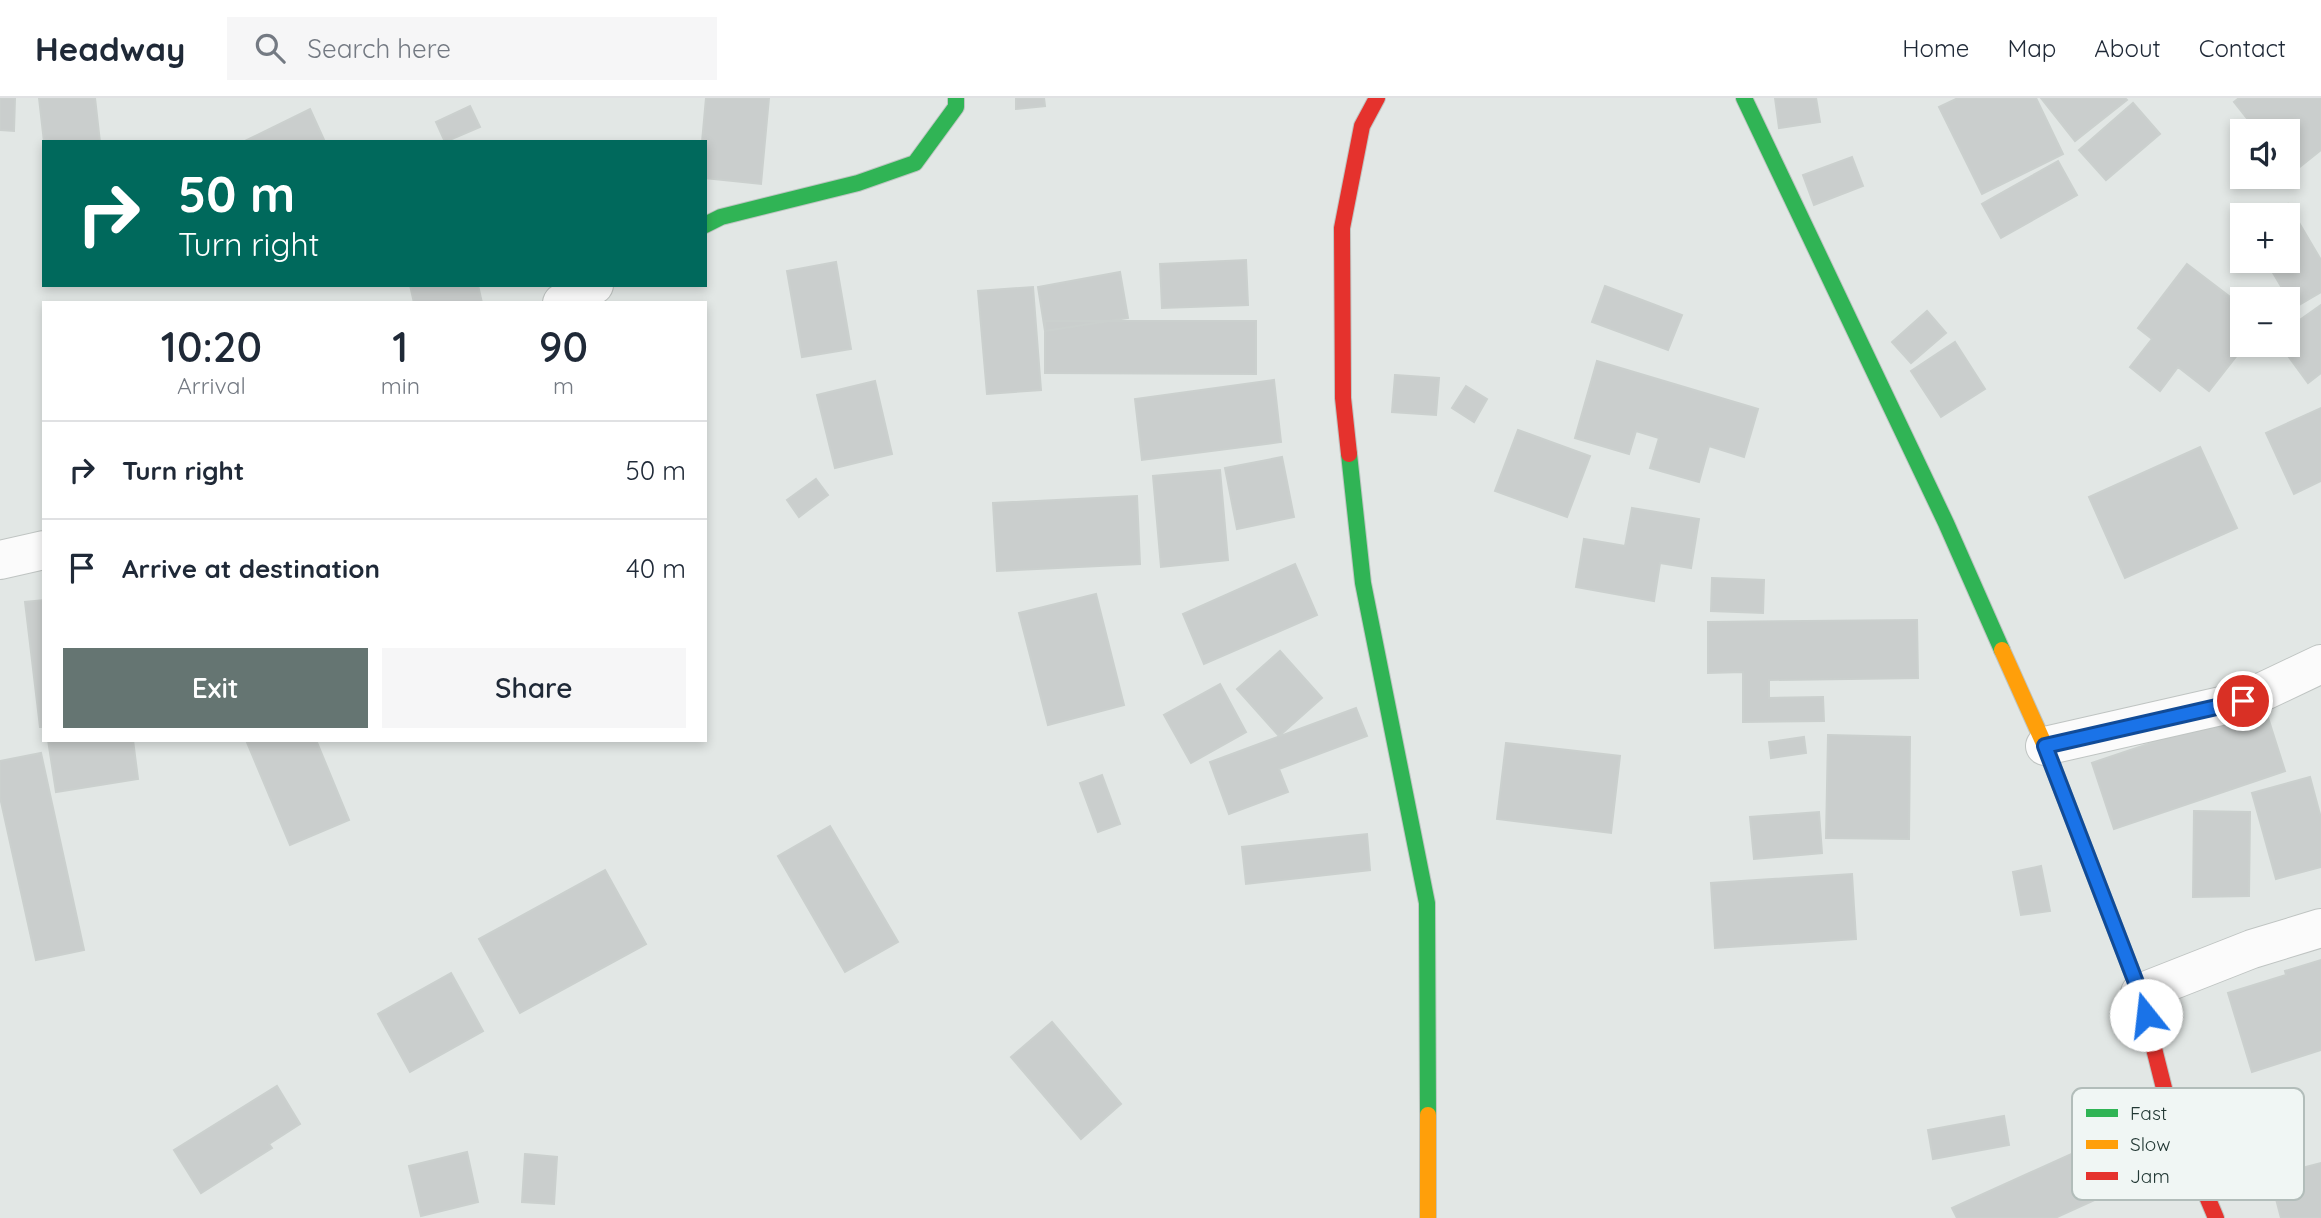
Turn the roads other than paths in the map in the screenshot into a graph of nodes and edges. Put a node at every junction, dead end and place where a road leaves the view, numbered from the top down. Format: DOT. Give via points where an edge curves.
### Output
graph roads {
  1 [pos="956,98"];
  2 [pos="1377,98"];
  3 [pos="1744,98"];
  4 [pos="707,224"];
  5 [pos="590,287"];
  6 [pos="566,301"];
  7 [pos="42,550"];
  8 [pos="0,560"];
  9 [pos="2321,664"];
  10 [pos="2045,746"];
  11 [pos="2321,928"];
  12 [pos="2140,993"];
  13 [pos="2164,1088"];
  14 [pos="2208,1200"];
  15 [pos="1428,1218"];
  16 [pos="2216,1218"];
  1 -- 4 [label="street" via="956,107 915,163"];
  2 -- 15 [label="street" via="1362,126 1342,228 1342,398 1363,583 1427,904"];
  3 -- 10 [label="street" via="1946,523"];
  5 -- 6 [label="street"];
  7 -- 8 [label="street"];
  9 -- 10 [label="street" via="2243,701"];
  10 -- 12 [label="street"];
  11 -- 12 [label="street" via="2252,949"];
  12 -- 13 [label="street"];
  14 -- 16 [label="street"];
}
